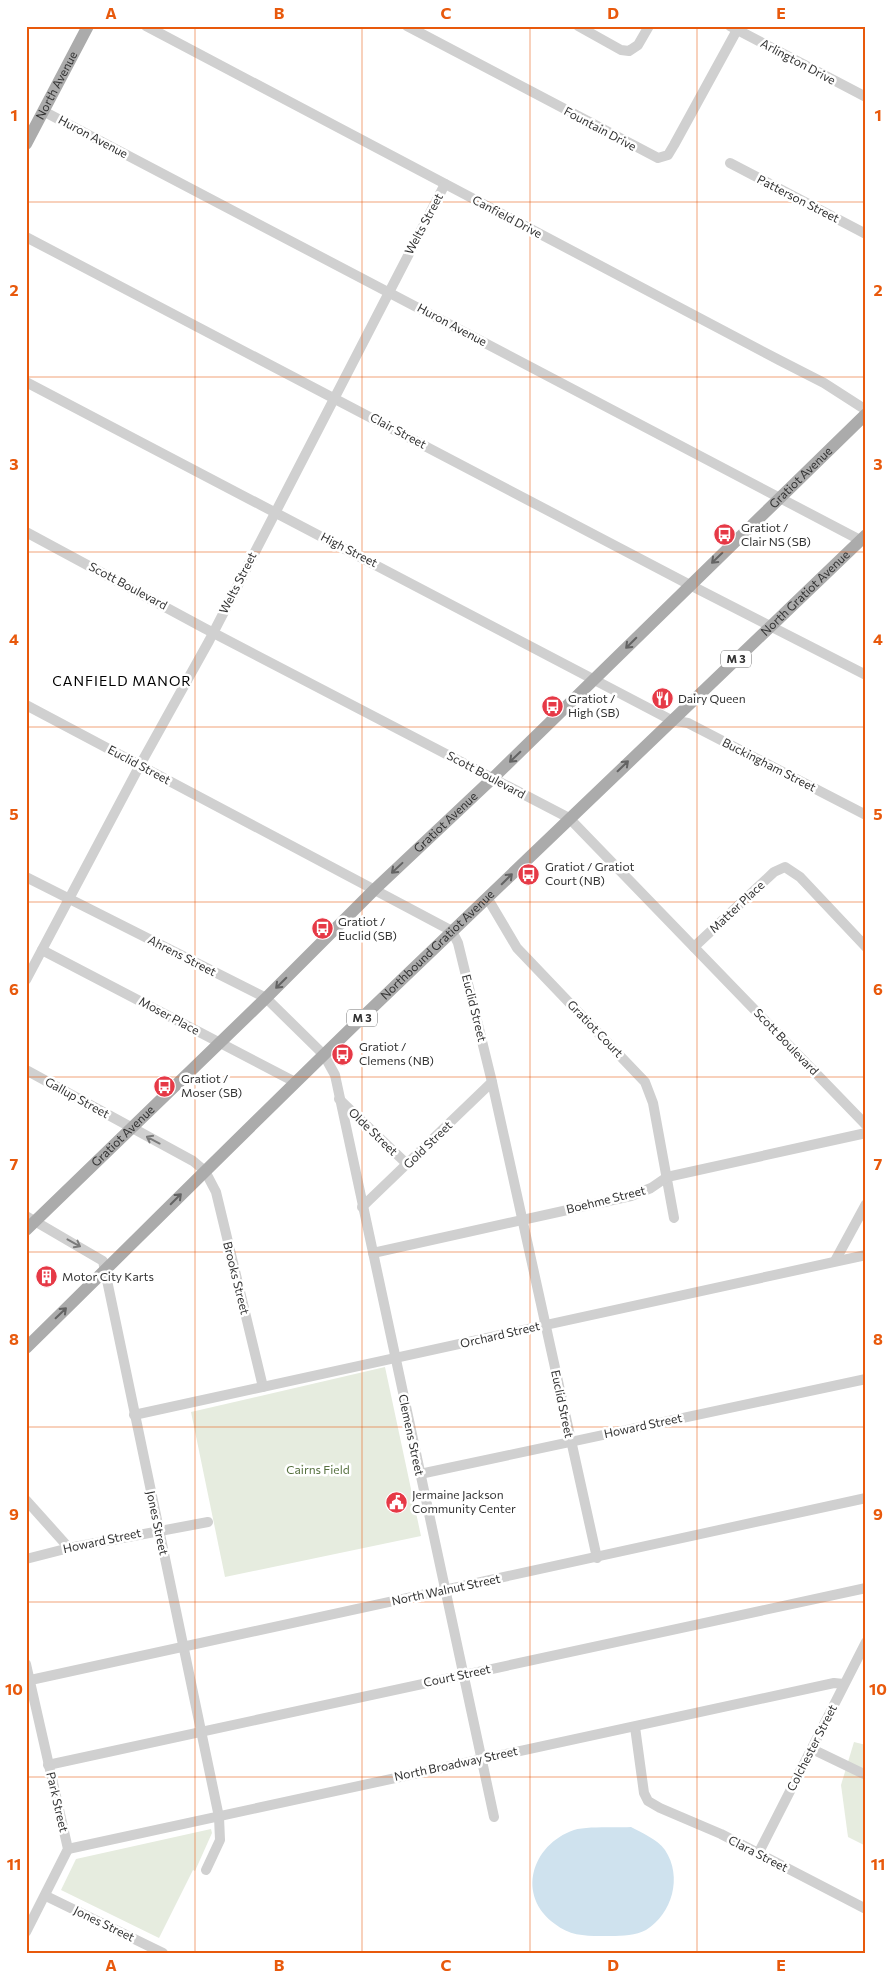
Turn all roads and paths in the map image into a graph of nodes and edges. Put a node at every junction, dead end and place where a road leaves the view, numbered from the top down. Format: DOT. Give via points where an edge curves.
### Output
graph roads {
  1 [pos="88,26"];
  2 [pos="146,26"];
  3 [pos="407,26"];
  4 [pos="578,26"];
  5 [pos="649,26"];
  6 [pos="733,28"];
  7 [pos="866,97"];
  8 [pos="43,111"];
  9 [pos="26,144"];
  10 [pos="730,163"];
  11 [pos="445,184"];
  12 [pos="866,234"];
  13 [pos="26,237"];
  14 [pos="388,292"];
  15 [pos="26,382"];
  16 [pos="333,397"];
  17 [pos="866,410"];
  18 [pos="866,414"];
  19 [pos="780,498"];
  20 [pos="274,512"];
  21 [pos="26,532"];
  22 [pos="863,538"];
  23 [pos="690,585"];
  24 [pos="770,626"];
  25 [pos="213,632"];
  26 [pos="866,675"];
  27 [pos="594,679"];
  28 [pos="701,692"];
  29 [pos="26,705"];
  30 [pos="671,720"];
  31 [pos="140,765"];
  32 [pos="493,778"];
  33 [pos="866,815"];
  34 [pos="569,818"];
  35 [pos="26,876"];
  36 [pos="375,889"];
  37 [pos="488,898"];
  38 [pos="69,900"];
  39 [pos="452,931"];
  40 [pos="694,947"];
  41 [pos="866,947"];
  42 [pos="42,950"];
  43 [pos="29,968"];
  44 [pos="26,980"];
  45 [pos="266,998"];
  46 [pos="218,1043"];
  47 [pos="324,1055"];
  48 [pos="26,1070"];
  49 [pos="295,1082"];
  50 [pos="492,1082"];
  51 [pos="338,1098"];
  52 [pos="866,1125"];
  53 [pos="131,1128"];
  54 [pos="866,1133"];
  55 [pos="408,1165"];
  56 [pos="205,1171"];
  57 [pos="668,1177"];
  58 [pos="866,1204"];
  59 [pos="362,1207"];
  60 [pos="674,1218"];
  61 [pos="522,1220"];
  62 [pos="30,1222"];
  63 [pos="373,1253"];
  64 [pos="866,1255"];
  65 [pos="835,1261"];
  66 [pos="105,1270"];
  67 [pos="546,1325"];
  68 [pos="26,1348"];
  69 [pos="394,1358"];
  70 [pos="866,1379"];
  71 [pos="263,1387"];
  72 [pos="134,1415"];
  73 [pos="570,1442"];
  74 [pos="420,1474"];
  75 [pos="866,1498"];
  76 [pos="27,1502"];
  77 [pos="208,1522"];
  78 [pos="158,1530"];
  79 [pos="69,1548"];
  80 [pos="26,1558"];
  81 [pos="597,1558"];
  82 [pos="866,1588"];
  83 [pos="445,1590"];
  84 [pos="866,1642"];
  85 [pos="183,1648"];
  86 [pos="26,1664"];
  87 [pos="463,1674"];
  88 [pos="28,1681"];
  89 [pos="844,1684"];
  90 [pos="635,1727"];
  91 [pos="202,1731"];
  92 [pos="812,1748"];
  93 [pos="482,1758"];
  94 [pos="48,1765"];
  95 [pos="866,1775"];
  96 [pos="219,1817"];
  97 [pos="494,1818"];
  98 [pos="68,1849"];
  99 [pos="758,1854"];
  100 [pos="206,1870"];
  101 [pos="46,1896"];
  102 [pos="866,1909"];
  103 [pos="26,1932"];
  104 [pos="163,1953"];
  1 -- 8 [label="main road, North Avenue"];
  2 -- 11 [label="street, Canfield Drive"];
  3 -- 6 [label="street, Fountain Drive" via="658,158 668,155 674,146"];
  4 -- 5 [label="street" via="621,50 629,51 638,45"];
  6 -- 7 [label="street, Arlington Drive"];
  8 -- 9 [label="main road, North Avenue"];
  8 -- 14 [label="street, Huron Avenue"];
  10 -- 12 [label="street, Patterson Street"];
  11 -- 14 [label="street, Welts Street"];
  11 -- 17 [label="street, Canfield Drive" via="824,383"];
  13 -- 16 [label="street, Clair Street"];
  14 -- 16 [label="street, Welts Street"];
  14 -- 19 [label="street, Huron Avenue"];
  15 -- 20 [label="street, High Street"];
  16 -- 20 [label="street, Welts Street"];
  16 -- 23 [label="street, Clair Street"];
  18 -- 19 [label="main road, Gratiot Avenue"];
  19 -- 22 [label="street, Huron Avenue"];
  19 -- 23 [label="main road, Gratiot Avenue, one-way"];
  20 -- 25 [label="street, Welts Street"];
  20 -- 27 [label="street, High Street"];
  21 -- 25 [label="street, Scott Boulevard"];
  22 -- 24 [label="main road, North Gratiot Avenue / M 3"];
  23 -- 24 [label="street, Clair Street"];
  23 -- 27 [label="main road, Gratiot Avenue, one-way"];
  24 -- 26 [label="street, Clair Street"];
  24 -- 28 [label="main road, North Gratiot Avenue / M 3"];
  25 -- 31 [label="street, Welts Street"];
  25 -- 32 [label="street, Scott Boulevard"];
  27 -- 30 [label="street, High Street"];
  27 -- 32 [label="main road, Gratiot Avenue, one-way"];
  28 -- 30 [label="main road, Northbound Gratiot Avenue / M 3"];
  29 -- 31 [label="street, Euclid Street"];
  30 -- 33 [label="street, Buckingham Street" via="688,723"];
  34 -- 30 [label="main road, Northbound Gratiot Avenue / M 3, one-way"];
  31 -- 36 [label="street, Euclid Street"];
  31 -- 38 [label="street, Welts Street"];
  32 -- 34 [label="street, Scott Boulevard"];
  32 -- 36 [label="main road, Gratiot Avenue, one-way"];
  37 -- 34 [label="main road, Northbound Gratiot Avenue / M 3, one-way"];
  34 -- 40 [label="street, Scott Boulevard"];
  35 -- 38 [label="street, Ahrens Street"];
  36 -- 39 [label="street, Euclid Street"];
  36 -- 45 [label="main road, Gratiot Avenue, one-way"];
  37 -- 39 [label="main road, Northbound Gratiot Avenue / M 3"];
  37 -- 57 [label="street, Gratiot Court" via="517,948 645,1082 653,1103"];
  38 -- 42 [label="street, Welts Street"];
  38 -- 45 [label="street, Ahrens Street"];
  39 -- 47 [label="main road, Northbound Gratiot Avenue / M 3"];
  39 -- 50 [label="street, Euclid Street" via="458,943"];
  40 -- 41 [label="street, Matter Place" via="774,872 784,867 800,877"];
  40 -- 52 [label="street, Scott Boulevard"];
  42 -- 43 [label="street, Welts Street"];
  42 -- 46 [label="street, Moser Place"];
  43 -- 44 [label="street, Welts Street"];
  45 -- 46 [label="main road, Gratiot Avenue"];
  45 -- 47 [label="street, Ahrens Street"];
  46 -- 49 [label="street, Moser Place"];
  46 -- 53 [label="main road, Gratiot Avenue"];
  47 -- 49 [label="main road, Northbound Gratiot Avenue / M 3"];
  47 -- 51 [label="street, Clemens Street" via="335,1075"];
  48 -- 53 [label="street, Gallup Street"];
  49 -- 56 [label="main road, Northbound Gratiot Avenue / M 3"];
  50 -- 55 [label="street, Gold Street"];
  50 -- 61 [label="street, Euclid Street"];
  51 -- 55 [label="street, Olde Street"];
  51 -- 59 [label="street, Clemens Street"];
  56 -- 53 [label="street, Gallup Street, one-way" via="193,1161"];
  53 -- 62 [label="main road, Gratiot Avenue"];
  54 -- 57 [label="street, Boehme Street"];
  55 -- 59 [label="street, Gold Street"];
  66 -- 56 [label="main road, Northbound Gratiot Avenue / M 3, one-way"];
  56 -- 71 [label="street, Brooks Street" via="216,1192"];
  57 -- 60 [label="street, Gratiot Court"];
  57 -- 61 [label="street, Boehme Street" via="631,1196"];
  58 -- 65 [label="street"];
  59 -- 63 [label="street, Clemens Street"];
  61 -- 63 [label="street, Boehme Street"];
  61 -- 67 [label="street, Euclid Street"];
  62 -- 66 [label="street, one-way" via="103,1261"];
  63 -- 69 [label="street, Clemens Street"];
  64 -- 65 [label="street, Orchard Street"];
  65 -- 67 [label="street, Orchard Street"];
  68 -- 66 [label="main road, Northbound Gratiot Avenue / M 3, one-way"];
  66 -- 72 [label="street, Jones Street"];
  67 -- 69 [label="street, Orchard Street"];
  67 -- 73 [label="street, Euclid Street"];
  69 -- 71 [label="street, Orchard Street"];
  69 -- 74 [label="street, Clemens Street"];
  70 -- 73 [label="street, Howard Street"];
  71 -- 72 [label="street, Orchard Street"];
  72 -- 78 [label="street, Jones Street"];
  73 -- 74 [label="street, Howard Street"];
  73 -- 81 [label="street, Euclid Street"];
  74 -- 83 [label="street, Clemens Street"];
  75 -- 81 [label="street, North Walnut Street"];
  76 -- 79 [label="street"];
  77 -- 78 [label="street, Howard Street"];
  78 -- 79 [label="street, Howard Street"];
  78 -- 85 [label="street, Jones Street"];
  79 -- 80 [label="street, Howard Street"];
  81 -- 83 [label="street, North Walnut Street"];
  82 -- 87 [label="street, Court Street"];
  83 -- 85 [label="street, North Walnut Street"];
  83 -- 87 [label="street, Clemens Street"];
  84 -- 89 [label="street, Colchester Street"];
  85 -- 88 [label="street, North Walnut Street"];
  85 -- 91 [label="street, Jones Street"];
  86 -- 88 [label="street, Park Street"];
  87 -- 91 [label="street, Court Street"];
  87 -- 93 [label="street, Clemens Street"];
  88 -- 94 [label="street, Park Street"];
  89 -- 90 [label="street, North Broadway Street" via="834,1683"];
  89 -- 92 [label="street, Colchester Street"];
  90 -- 93 [label="street, North Broadway Street"];
  90 -- 99 [label="street, Clara Street" via="644,1793 648,1801"];
  91 -- 94 [label="street, Court Street"];
  91 -- 96 [label="street, Jones Street"];
  92 -- 95 [label="street"];
  92 -- 99 [label="street, Colchester Street"];
  93 -- 96 [label="street, North Broadway Street"];
  93 -- 97 [label="street, Clemens Street"];
  94 -- 98 [label="street, Park Street"];
  96 -- 98 [label="street, North Broadway Street"];
  96 -- 100 [label="street, Jones Street" via="220,1840"];
  98 -- 101 [label="street, Park Street"];
  99 -- 102 [label="street, Clara Street"];
  101 -- 103 [label="street, Park Street"];
  101 -- 104 [label="street, Jones Street"];
}
